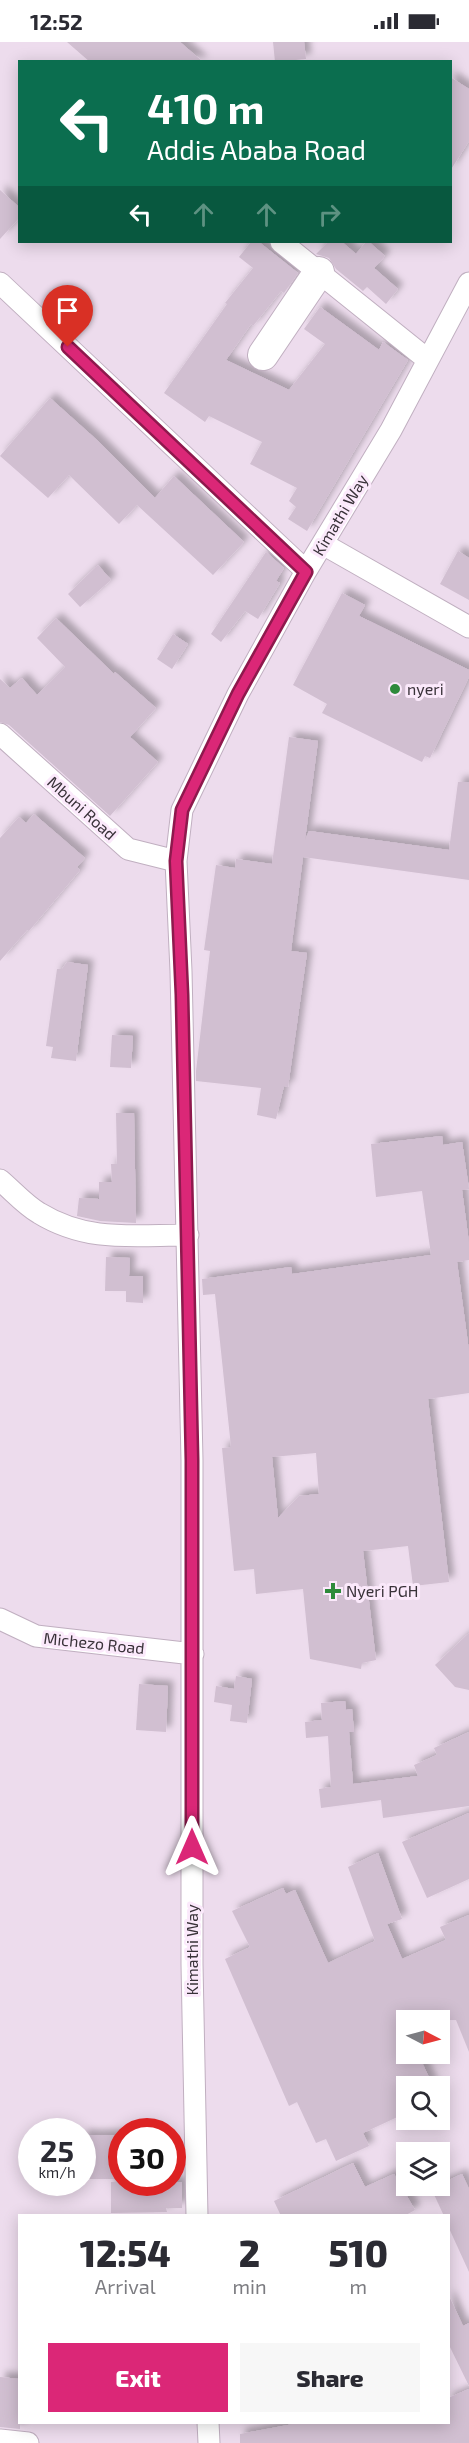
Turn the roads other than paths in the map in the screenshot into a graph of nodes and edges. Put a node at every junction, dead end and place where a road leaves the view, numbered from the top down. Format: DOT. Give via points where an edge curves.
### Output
graph roads {
  1 [pos="282,243"];
  2 [pos="319,272"];
  3 [pos="0,283"];
  4 [pos="469,283"];
  5 [pos="263,355"];
  6 [pos="428,360"];
  7 [pos="323,544"];
  8 [pos="306,572"];
  9 [pos="469,627"];
  10 [pos="0,734"];
  11 [pos="176,861"];
  12 [pos="0,1180"];
  13 [pos="188,1235"];
  14 [pos="0,1619"];
  15 [pos="193,1654"];
  16 [pos="197,2214"];
  17 [pos="208,2424"];
  18 [pos="0,2440"];
  19 [pos="28,2443"];
  20 [pos="209,2443"];
  1 -- 2 [label="street"];
  2 -- 5 [label="street"];
  2 -- 6 [label="street"];
  3 -- 8 [label="street"];
  4 -- 6 [label="street, Kimathi Way"];
  6 -- 7 [label="street, Kimathi Way"];
  7 -- 8 [label="street, Kimathi Way"];
  7 -- 9 [label="street"];
  8 -- 11 [label="street, Kimathi Way" via="238,694 182,810"];
  10 -- 11 [label="street, Mbuni Road" via="128,849"];
  11 -- 13 [label="street, Kimathi Way"];
  12 -- 13 [label="street" via="38,1213 88,1234"];
  13 -- 15 [label="street, Kimathi Way"];
  14 -- 15 [label="street, Michezo Road" via="36,1636"];
  15 -- 16 [label="street, Kimathi Way" via="192,1964"];
  17 -- 20 [label="street"];
  18 -- 19 [label="street"];
}
